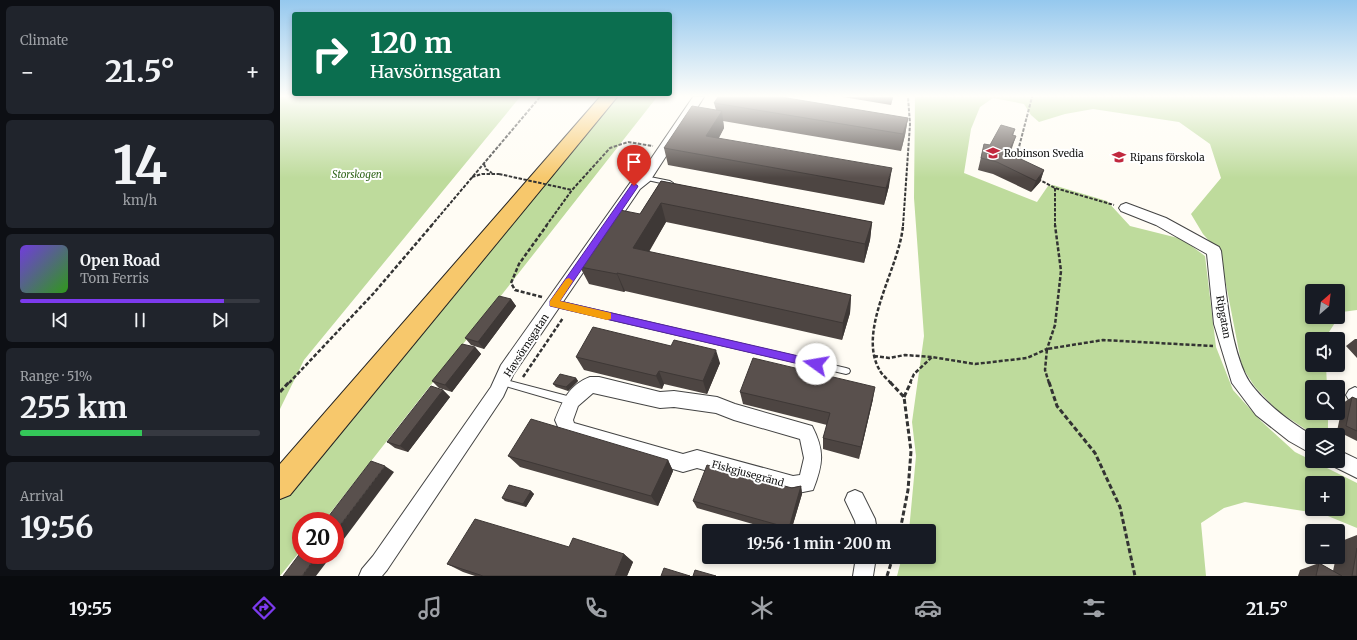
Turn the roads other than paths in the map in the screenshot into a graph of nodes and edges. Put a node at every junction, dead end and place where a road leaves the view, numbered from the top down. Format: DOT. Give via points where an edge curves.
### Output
graph roads {
  1 [pos="576,124"];
  2 [pos="586,124"];
  3 [pos="681,124"];
  4 [pos="645,178"];
  5 [pos="676,184"];
  6 [pos="1126,208"];
  7 [pos="554,302"];
  8 [pos="846,371"];
  9 [pos="502,382"];
  10 [pos="571,401"];
  11 [pos="1305,441"];
  12 [pos="1345,463"];
  13 [pos="280,467"];
  14 [pos="1357,469"];
  15 [pos="280,485"];
  16 [pos="855,500"];
  17 [pos="866,524"];
  18 [pos="865,564"];
  19 [pos="369,576"];
  20 [pos="863,576"];
  1 -- 13 [label="main road"];
  2 -- 15 [label="main road"];
  3 -- 4 [label="street, Havsörnsgatan"];
  4 -- 5 [label="lane"];
  4 -- 7 [label="street, Havsörnsgatan" via="634,186"];
  6 -- 11 [label="street, Ripgatan" via="1152,216 1177,228 1214,251 1222,324 1238,378 1262,410"];
  7 -- 8 [label="lane"];
  7 -- 9 [label="street, Havsörnsgatan"];
  9 -- 10 [label="lane"];
  9 -- 19 [label="street, Havsörnsgatan" via="456,453"];
  10 -- 10 [label="street, Fiskgjusegränd" via="590,386 599,385 660,400 674,399 717,405 806,432 813,443 813,465 806,483 793,485 697,459 683,463 568,430 564,420"];
  12 -- 14 [label="street"];
  16 -- 17 [label="street"];
  18 -- 20 [label="street"];
}
